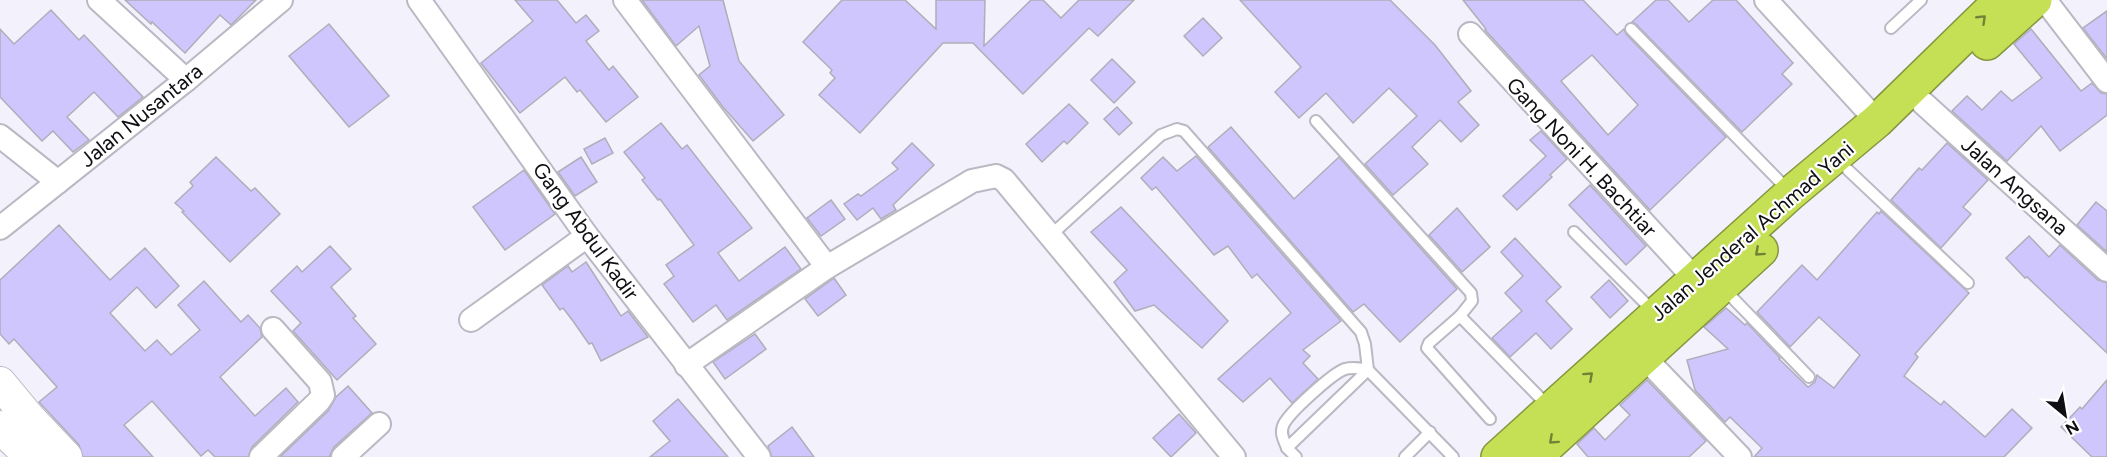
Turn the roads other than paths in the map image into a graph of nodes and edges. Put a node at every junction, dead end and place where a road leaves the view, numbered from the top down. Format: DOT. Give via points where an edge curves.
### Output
graph roads {
  1 [pos="99,0"];
  2 [pos="280,0"];
  3 [pos="419,0"];
  4 [pos="625,0"];
  5 [pos="1766,0"];
  6 [pos="1921,0"];
  7 [pos="2001,0"];
  8 [pos="2035,0"];
  9 [pos="2045,0"];
  10 [pos="1891,28"];
  11 [pos="1631,29"];
  12 [pos="1470,34"];
  13 [pos="186,80"];
  14 [pos="2107,81"];
  15 [pos="1923,103"];
  16 [pos="1316,122"];
  17 [pos="1877,122"];
  18 [pos="0,136"];
  19 [pos="1848,170"];
  20 [pos="58,182"];
  21 [pos="1791,193"];
  22 [pos="0,228"];
  23 [pos="1574,232"];
  24 [pos="587,236"];
  25 [pos="1050,236"];
  26 [pos="827,267"];
  27 [pos="2107,270"];
  28 [pos="1708,283"];
  29 [pos="1968,283"];
  30 [pos="1656,314"];
  31 [pos="1460,316"];
  32 [pos="471,320"];
  33 [pos="273,329"];
  34 [pos="1644,357"];
  35 [pos="686,365"];
  36 [pos="1368,370"];
  37 [pos="1809,377"];
  38 [pos="0,383"];
  39 [pos="1551,410"];
  40 [pos="1490,419"];
  41 [pos="379,424"];
  42 [pos="1430,432"];
  43 [pos="35,443"];
  44 [pos="1287,448"];
  45 [pos="261,457"];
  46 [pos="343,457"];
  47 [pos="759,457"];
  48 [pos="1234,457"];
  49 [pos="1296,457"];
  50 [pos="1405,457"];
  51 [pos="1453,457"];
  52 [pos="1498,457"];
  53 [pos="1535,457"];
  54 [pos="1740,457"];
  1 -- 13 [label="street"];
  2 -- 13 [label="street, Jalan Nusantara"];
  3 -- 24 [label="street, Gang Abdul Kadir"];
  4 -- 26 [label="street"];
  5 -- 17 [label="street"];
  6 -- 10 [label="lane"];
  17 -- 7 [label="highway, Jalan Jenderal Achmad Yani, one-way"];
  8 -- 15 [label="highway, Jalan Jenderal Achmad Yani"];
  9 -- 14 [label="street"];
  11 -- 21 [label="lane"];
  12 -- 28 [label="street, Gang Noni H. Bachtiar"];
  13 -- 20 [label="street, Jalan Nusantara"];
  15 -- 19 [label="highway, Jalan Jenderal Achmad Yani"];
  15 -- 27 [label="street, Jalan Angsana"];
  16 -- 31 [label="lane" via="1471,293 1472,301"];
  17 -- 21 [label="highway, Jalan Jenderal Achmad Yani"];
  18 -- 20 [label="street"];
  19 -- 28 [label="highway, Jalan Jenderal Achmad Yani, one-way"];
  19 -- 29 [label="lane"];
  20 -- 22 [label="street, Jalan Nusantara"];
  21 -- 28 [label="highway, Jalan Jenderal Achmad Yani"];
  23 -- 30 [label="lane"];
  24 -- 32 [label="street"];
  24 -- 35 [label="street, Gang Abdul Kadir"];
  25 -- 26 [label="street" via="1004,180 986,177 972,181"];
  25 -- 36 [label="lane" via="1161,135 1177,129 1184,131 1355,323 1365,344"];
  25 -- 48 [label="street"];
  26 -- 35 [label="street"];
  28 -- 30 [label="highway, Jalan Jenderal Achmad Yani"];
  28 -- 34 [label="highway, Jalan Jenderal Achmad Yani"];
  28 -- 37 [label="lane"];
  39 -- 30 [label="highway, Jalan Jenderal Achmad Yani, one-way"];
  31 -- 39 [label="lane"];
  31 -- 40 [label="lane" via="1427,348"];
  33 -- 45 [label="street" via="320,382 323,395"];
  34 -- 53 [label="highway, Jalan Jenderal Achmad Yani, one-way"];
  34 -- 54 [label="street"];
  35 -- 47 [label="street, Gang Abdul Kadir"];
  36 -- 42 [label="lane"];
  36 -- 44 [label="lane"];
  36 -- 44 [label="lane" via="1353,367 1333,375 1289,416 1282,435"];
  38 -- 43 [label="main road"];
  39 -- 52 [label="highway, Jalan Jenderal Achmad Yani"];
  41 -- 46 [label="street"];
  42 -- 50 [label="lane"];
  42 -- 51 [label="lane"];
  44 -- 49 [label="lane"];
}
